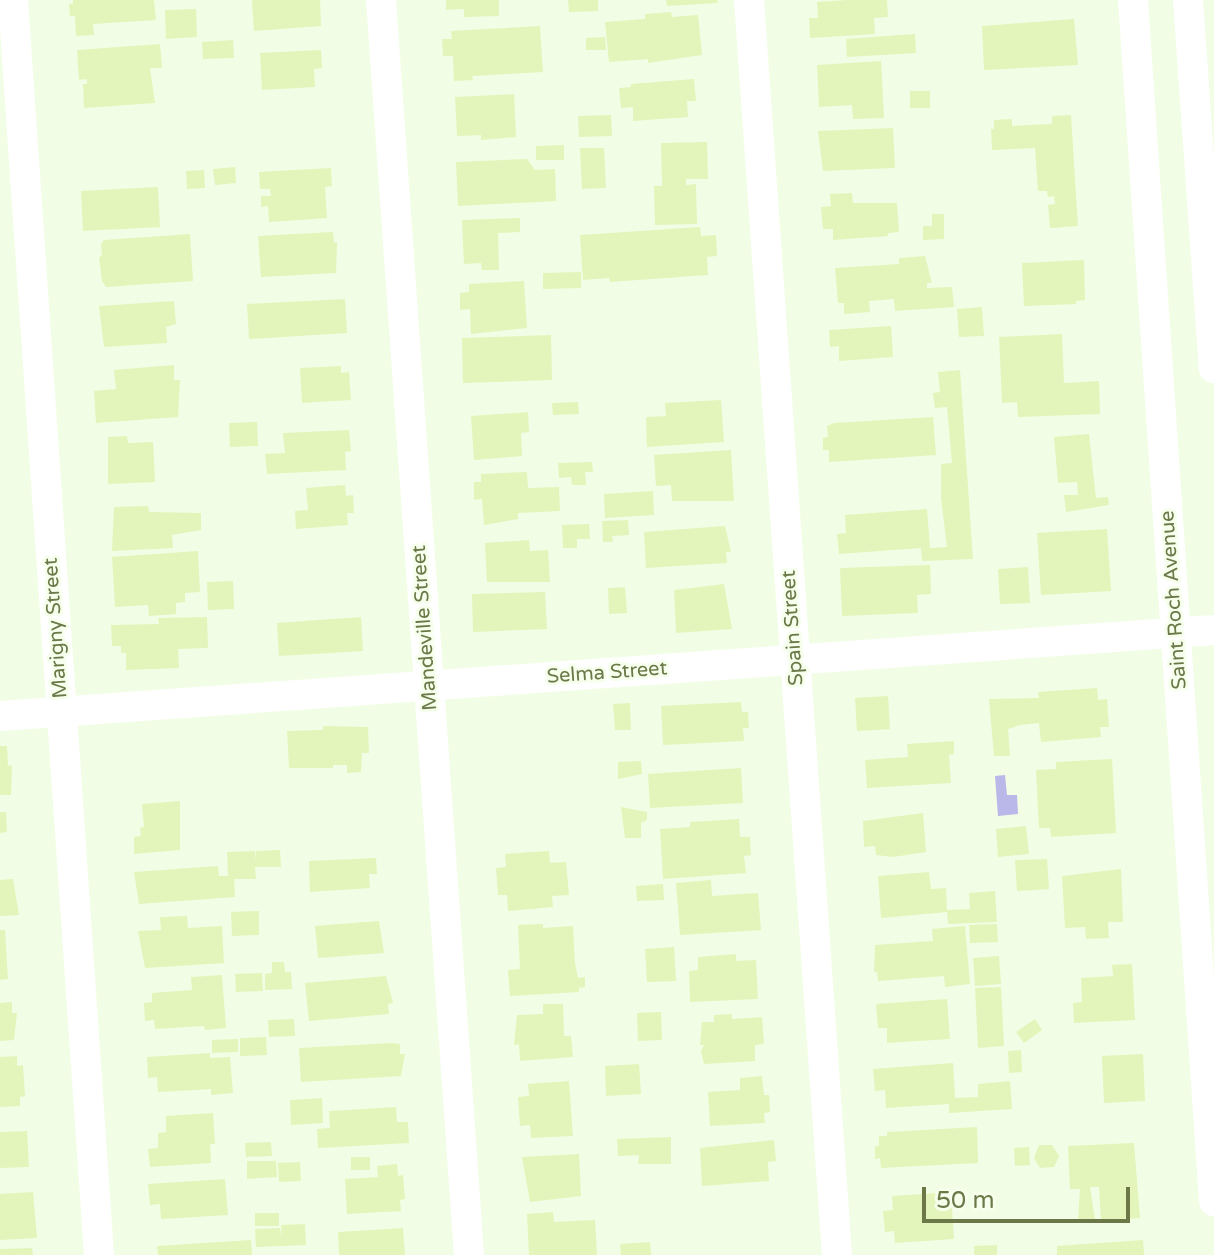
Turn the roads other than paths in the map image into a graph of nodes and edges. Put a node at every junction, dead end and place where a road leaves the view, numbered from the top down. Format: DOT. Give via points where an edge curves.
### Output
graph roads {
  1 [pos="13,0"];
  2 [pos="381,0"];
  3 [pos="749,0"];
  4 [pos="1133,0"];
  5 [pos="1188,0"];
  6 [pos="1214,368"];
  7 [pos="1214,630"];
  8 [pos="1176,632"];
  9 [pos="795,659"];
  10 [pos="429,685"];
  11 [pos="62,711"];
  12 [pos="0,716"];
  13 [pos="1214,1201"];
  14 [pos="99,1255"];
  15 [pos="469,1255"];
  16 [pos="837,1255"];
  1 -- 11 [label="street, Marigny Street"];
  2 -- 10 [label="street, Mandeville Street"];
  3 -- 9 [label="street, Spain Street"];
  4 -- 8 [label="street, Saint Roch Avenue"];
  5 -- 6 [label="street"];
  7 -- 8 [label="street, Selma Street"];
  8 -- 9 [label="street, Selma Street"];
  8 -- 13 [label="street, Saint Roch Avenue"];
  9 -- 10 [label="street, Selma Street"];
  9 -- 16 [label="street, Spain Street"];
  10 -- 11 [label="street, Selma Street"];
  10 -- 15 [label="street, Mandeville Street"];
  11 -- 12 [label="street, Selma Street"];
  11 -- 14 [label="street, Marigny Street"];
}
